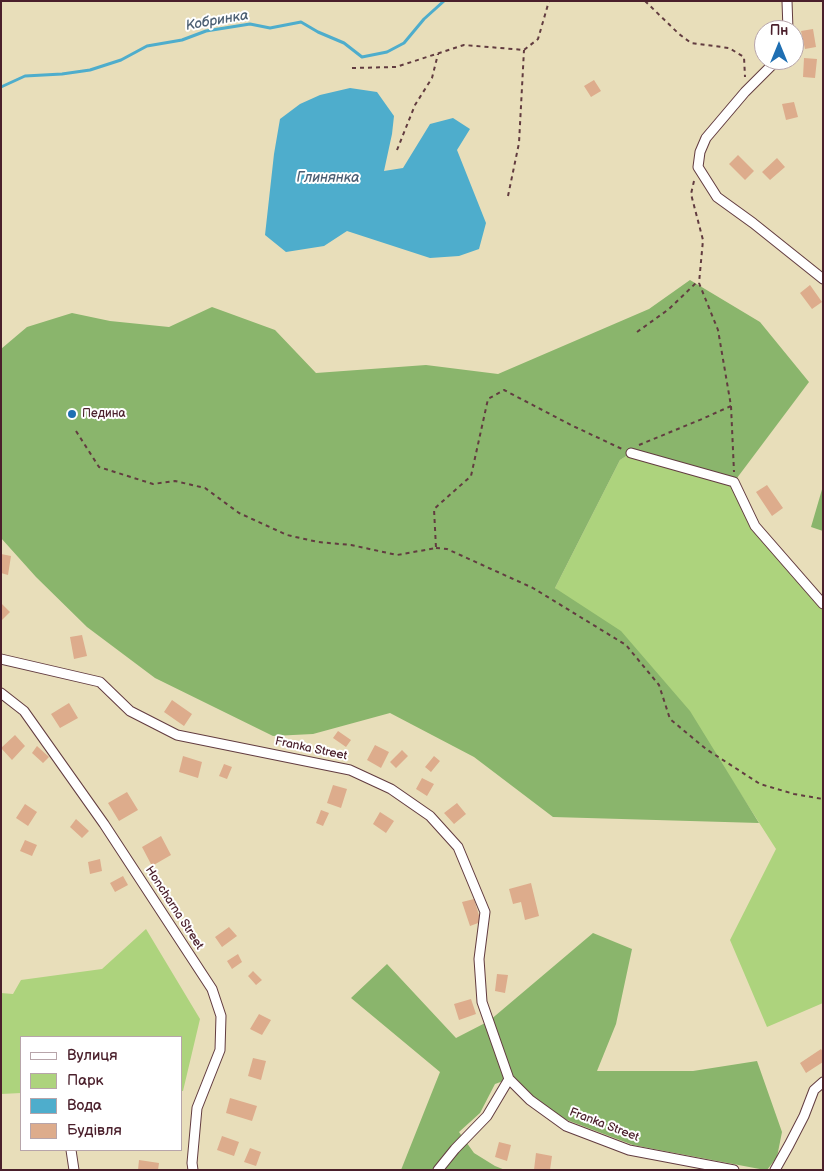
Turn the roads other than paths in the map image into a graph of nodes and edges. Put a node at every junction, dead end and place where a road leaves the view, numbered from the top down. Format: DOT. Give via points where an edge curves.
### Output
graph roads {
  1 [pos="787,1"];
  2 [pos="788,20"];
  3 [pos="767,70"];
  4 [pos="823,279"];
  5 [pos="628,452"];
  6 [pos="823,604"];
  7 [pos="1,659"];
  8 [pos="1,693"];
  9 [pos="509,1079"];
  10 [pos="823,1082"];
  11 [pos="71,1151"];
  12 [pos="74,1170"];
  13 [pos="193,1170"];
  14 [pos="438,1170"];
  15 [pos="734,1170"];
  16 [pos="775,1170"];
  1 -- 2 [label="street"];
  3 -- 4 [label="street" via="706,138 698,167 717,197"];
  5 -- 6 [label="street" via="734,482 754,526"];
  7 -- 9 [label="street, Franka Street" via="100,682 130,711 177,735 350,770 391,789 430,816 458,847 485,912 479,959 482,1002"];
  8 -- 13 [label="street, Honcharna Street" via="24,711 104,824 212,989 221,1016 220,1050 197,1108"];
  9 -- 14 [label="street" via="487,1116"];
  9 -- 15 [label="street, Franka Street" via="530,1100 566,1126 629,1150"];
  10 -- 16 [label="street" via="814,1090"];
  11 -- 12 [label="street"];
}
